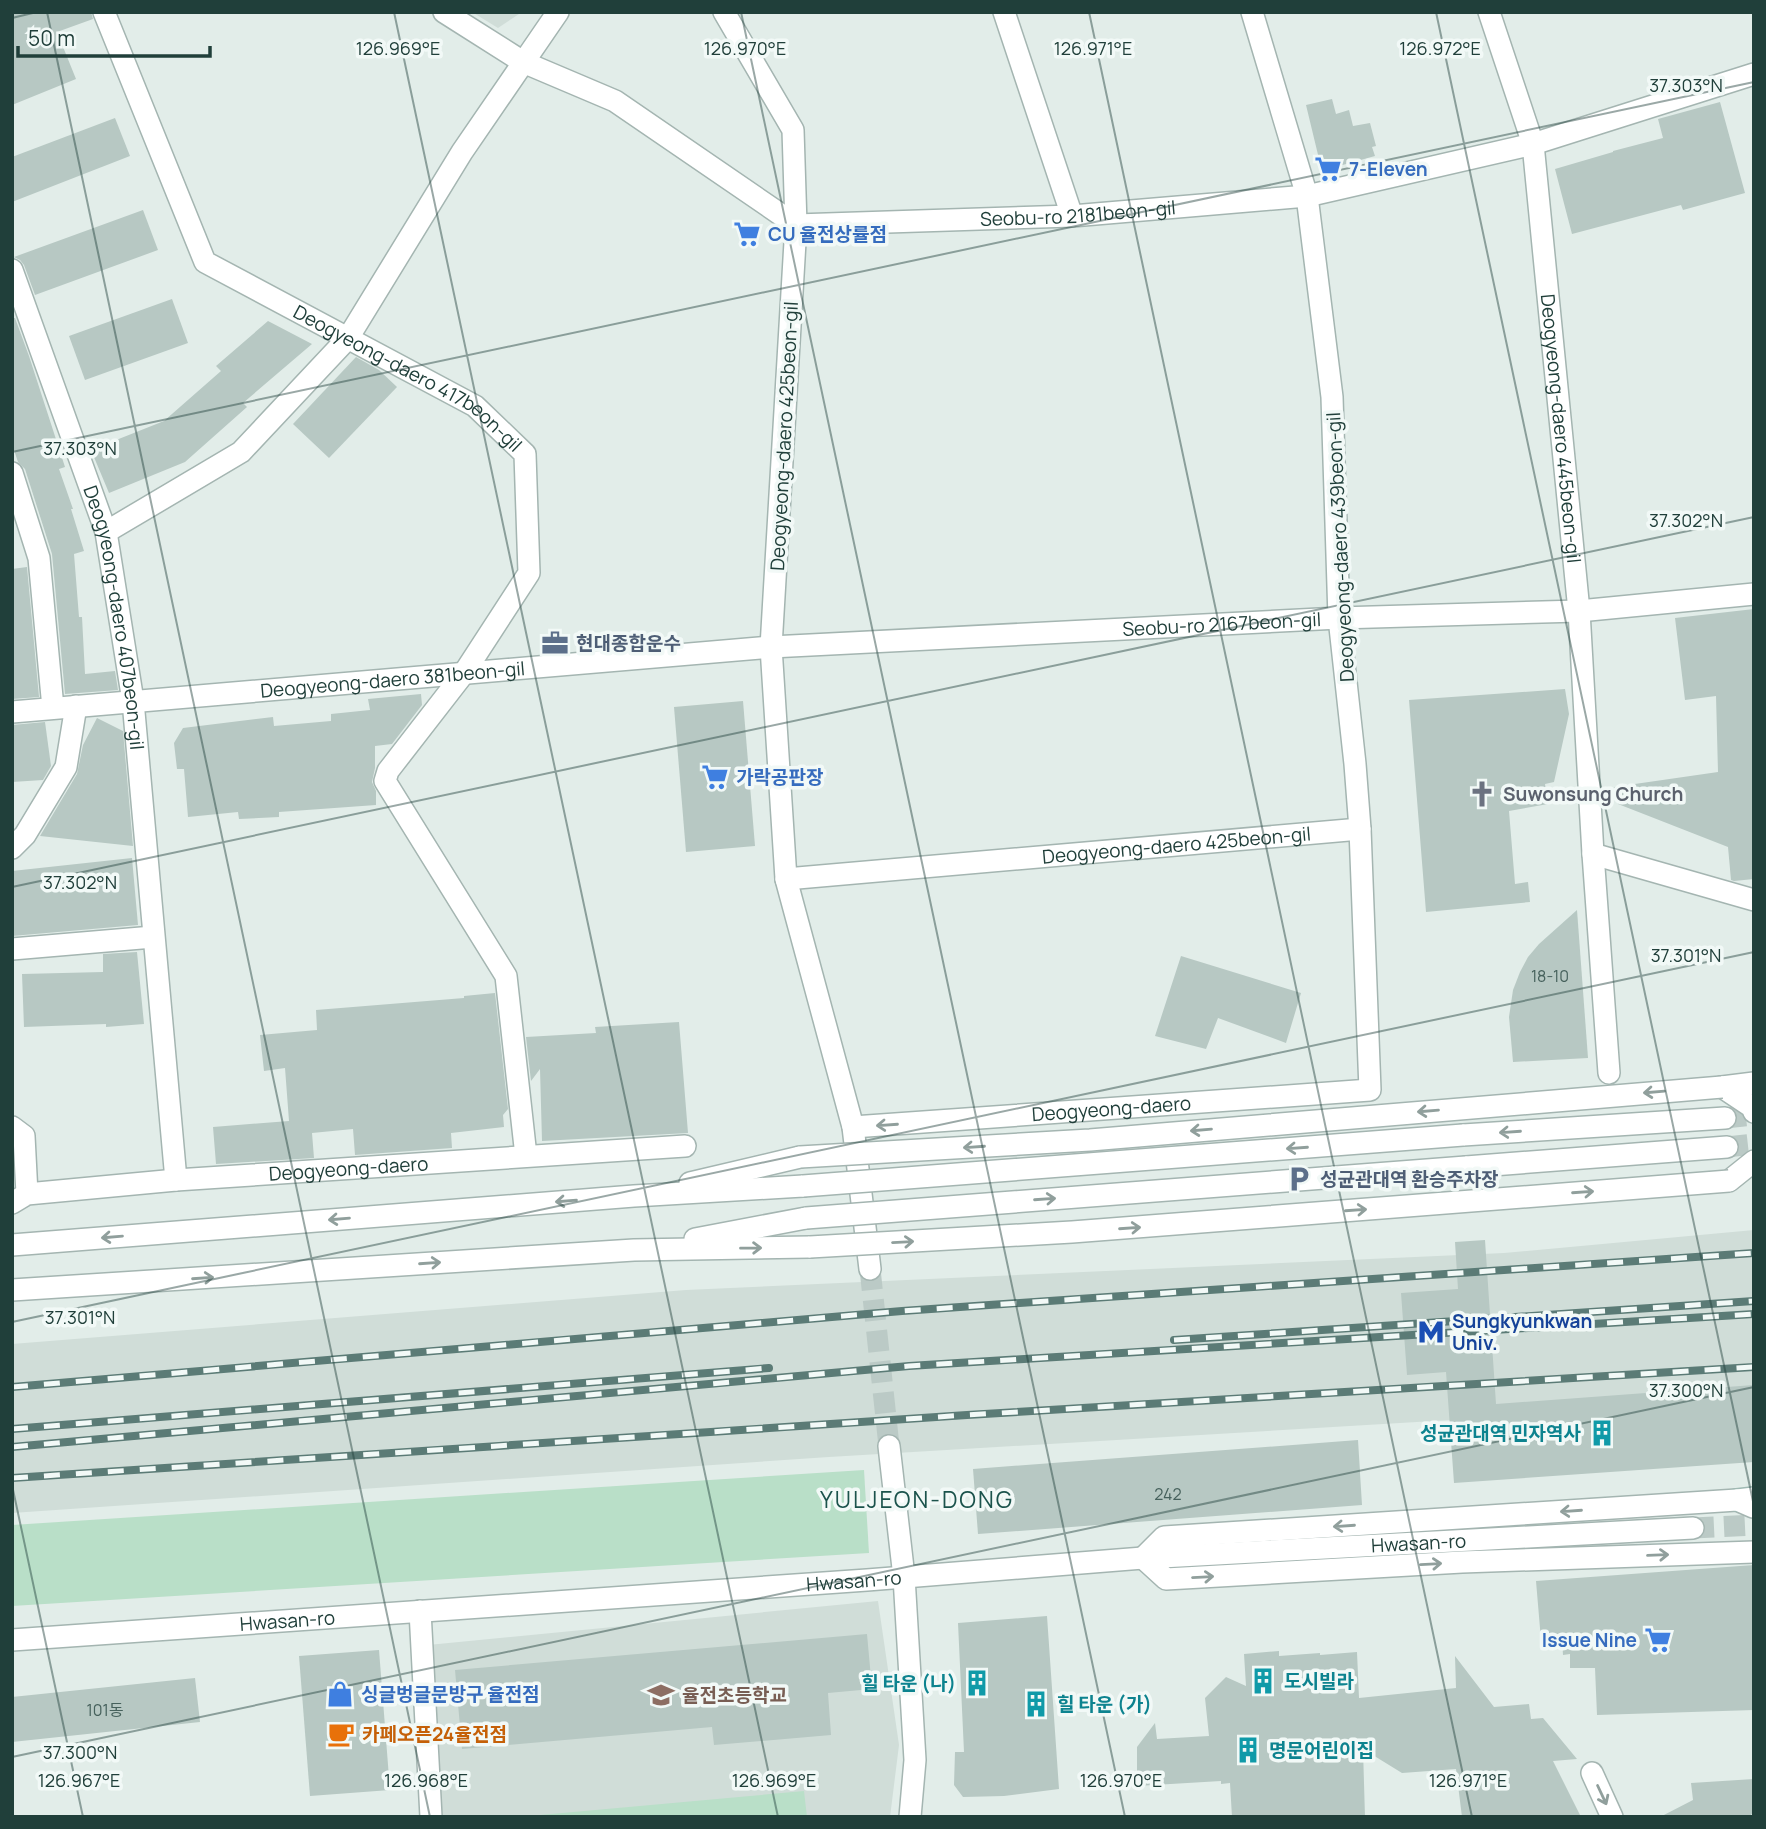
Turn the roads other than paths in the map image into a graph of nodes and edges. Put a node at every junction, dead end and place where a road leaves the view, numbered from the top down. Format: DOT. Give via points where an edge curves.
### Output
graph roads {
  1 [pos="104,12"];
  2 [pos="444,12"];
  3 [pos="558,12"];
  4 [pos="724,12"];
  5 [pos="1004,12"];
  6 [pos="1252,12"];
  7 [pos="1489,12"];
  8 [pos="523,62"];
  9 [pos="1754,74"];
  10 [pos="1533,144"];
  11 [pos="1307,196"];
  12 [pos="1072,216"];
  13 [pos="796,225"];
  14 [pos="12,270"];
  15 [pos="348,338"];
  16 [pos="12,473"];
  17 [pos="20,523"];
  18 [pos="106,532"];
  19 [pos="1754,594"];
  20 [pos="1579,611"];
  21 [pos="1339,618"];
  22 [pos="771,647"];
  23 [pos="464,673"];
  24 [pos="133,701"];
  25 [pos="76,706"];
  26 [pos="53,708"];
  27 [pos="12,712"];
  28 [pos="1360,829"];
  29 [pos="12,848"];
  30 [pos="1593,854"];
  31 [pos="786,879"];
  32 [pos="1754,900"];
  33 [pos="153,937"];
  34 [pos="12,949"];
  35 [pos="1609,1073"];
  36 [pos="1754,1083"];
  37 [pos="1722,1087"];
  38 [pos="1370,1090"];
  39 [pos="1754,1112"];
  40 [pos="1725,1118"];
  41 [pos="12,1127"];
  42 [pos="853,1127"];
  43 [pos="685,1146"];
  44 [pos="1727,1147"];
  45 [pos="526,1156"];
  46 [pos="1754,1161"];
  47 [pos="1754,1179"];
  48 [pos="176,1180"];
  49 [pos="1729,1181"];
  50 [pos="634,1196"];
  51 [pos="20,1198"];
  52 [pos="12,1245"];
  53 [pos="634,1251"];
  54 [pos="870,1269"];
  55 [pos="12,1290"];
  56 [pos="889,1446"];
  57 [pos="1748,1502"];
  58 [pos="1693,1528"];
  59 [pos="1754,1541"];
  60 [pos="1731,1552"];
  61 [pos="1754,1552"];
  62 [pos="1143,1558"];
  63 [pos="904,1577"];
  64 [pos="421,1611"];
  65 [pos="12,1640"];
  66 [pos="1592,1773"];
  67 [pos="431,1817"];
  68 [pos="910,1817"];
  69 [pos="1612,1817"];
  1 -- 15 [label="street, Deogyeong-daero 417beon-gil" via="205,262"];
  2 -- 8 [label="street"];
  3 -- 8 [label="street"];
  4 -- 13 [label="street, Deogyeong-daero 425beon-gil" via="793,130"];
  5 -- 12 [label="street"];
  6 -- 11 [label="street, Deogyeong-daero 439beon-gil"];
  7 -- 10 [label="street, Deogyeong-daero 445beon-gil"];
  8 -- 13 [label="street" via="615,101"];
  8 -- 15 [label="street"];
  9 -- 10 [label="street, Seobu-ro 2181beon-gil"];
  10 -- 11 [label="street, Seobu-ro 2181beon-gil"];
  10 -- 20 [label="street, Deogyeong-daero 445beon-gil"];
  11 -- 12 [label="street, Seobu-ro 2181beon-gil"];
  11 -- 21 [label="street, Deogyeong-daero 439beon-gil" via="1332,397"];
  12 -- 13 [label="street, Seobu-ro 2181beon-gil"];
  13 -- 22 [label="street, Deogyeong-daero 425beon-gil"];
  14 -- 18 [label="street, Deogyeong-daero 407beon-gil"];
  15 -- 18 [label="street" via="241,452"];
  15 -- 23 [label="street, Deogyeong-daero 417beon-gil" via="475,406 525,454 529,573"];
  16 -- 17 [label="street"];
  17 -- 26 [label="street" via="38,558"];
  18 -- 24 [label="street, Deogyeong-daero 407beon-gil"];
  19 -- 20 [label="street, Seobu-ro 2167beon-gil"];
  20 -- 21 [label="street, Seobu-ro 2167beon-gil"];
  20 -- 30 [label="street, Deogyeong-daero 445beon-gil"];
  21 -- 22 [label="street, Seobu-ro 2167beon-gil"];
  21 -- 28 [label="street, Deogyeong-daero 439beon-gil"];
  22 -- 23 [label="street, Deogyeong-daero 381beon-gil"];
  22 -- 31 [label="street, Deogyeong-daero 425beon-gil"];
  23 -- 24 [label="street, Deogyeong-daero 381beon-gil"];
  23 -- 45 [label="street, Deogyeong-daero 417beon-gil" via="385,781 506,976"];
  24 -- 25 [label="street, Deogyeong-daero 381beon-gil"];
  24 -- 33 [label="street, Deogyeong-daero 407beon-gil"];
  25 -- 26 [label="street, Deogyeong-daero 381beon-gil"];
  25 -- 29 [label="street" via="66,767 25,835"];
  26 -- 27 [label="street, Deogyeong-daero 381beon-gil"];
  28 -- 31 [label="street, Deogyeong-daero 425beon-gil"];
  28 -- 38 [label="street, Deogyeong-daero 439beon-gil"];
  30 -- 32 [label="street"];
  30 -- 35 [label="street, Deogyeong-daero 445beon-gil"];
  31 -- 42 [label="street, Deogyeong-daero 425beon-gil"];
  33 -- 34 [label="street"];
  33 -- 48 [label="street, Deogyeong-daero 407beon-gil"];
  36 -- 37 [label="street"];
  37 -- 39 [label="street"];
  37 -- 50 [label="street, one-way, bridge" via="1090,1140 800,1157"];
  38 -- 42 [label="street, Deogyeong-daero, one-way"];
  40 -- 50 [label="street, one-way, bridge"];
  41 -- 51 [label="street" via="24,1136"];
  42 -- 54 [label="street, Deogyeong-daero 425beon-gil"];
  43 -- 45 [label="street, Deogyeong-daero"];
  53 -- 44 [label="street, one-way, bridge" via="806,1218"];
  45 -- 48 [label="street, Deogyeong-daero"];
  46 -- 49 [label="street"];
  47 -- 49 [label="street"];
  48 -- 51 [label="street, Deogyeong-daero"];
  53 -- 49 [label="street, one-way, bridge" via="810,1247 1072,1232"];
  50 -- 52 [label="street, one-way"];
  55 -- 53 [label="street, one-way"];
  56 -- 63 [label="street"];
  57 -- 62 [label="street, one-way" via="1164,1537"];
  58 -- 62 [label="street, Hwasan-ro"];
  59 -- 60 [label="street"];
  60 -- 61 [label="street"];
  62 -- 60 [label="street, one-way" via="1166,1579"];
  62 -- 63 [label="street, Hwasan-ro"];
  63 -- 64 [label="street, Hwasan-ro"];
  63 -- 68 [label="street" via="915,1760"];
  64 -- 65 [label="street, Hwasan-ro"];
  64 -- 67 [label="street"];
  66 -- 69 [label="street, one-way"];
}
